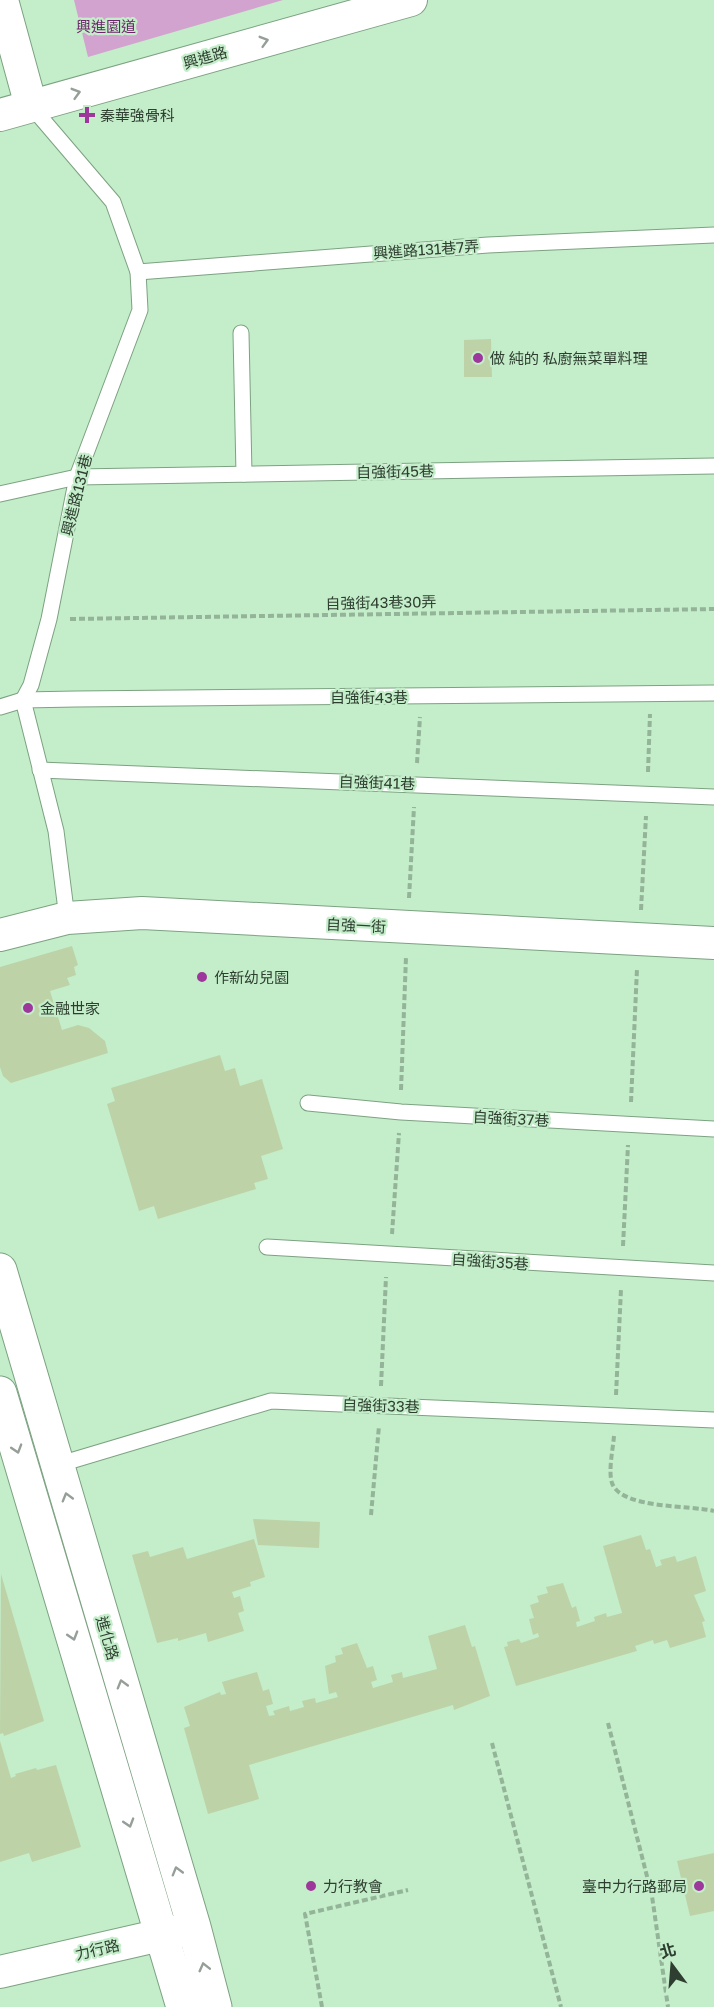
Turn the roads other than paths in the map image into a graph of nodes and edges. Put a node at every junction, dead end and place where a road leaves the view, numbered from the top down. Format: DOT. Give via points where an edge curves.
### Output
graph roads {
  1 [pos="2,0"];
  2 [pos="411,0"];
  3 [pos="31,106"];
  4 [pos="0,115"];
  5 [pos="714,235"];
  6 [pos="138,272"];
  7 [pos="241,333"];
  8 [pos="714,466"];
  9 [pos="244,474"];
  10 [pos="77,477"];
  11 [pos="0,494"];
  12 [pos="714,693"];
  13 [pos="23,700"];
  14 [pos="0,707"];
  15 [pos="40,770"];
  16 [pos="714,797"];
  17 [pos="67,918"];
  18 [pos="0,936"];
  19 [pos="714,943"];
  20 [pos="308,1103"];
  21 [pos="714,1129"];
  22 [pos="267,1247"];
  23 [pos="0,1269"];
  24 [pos="714,1273"];
  25 [pos="1,1399"];
  26 [pos="714,1420"];
  27 [pos="57,1465"];
  28 [pos="178,1931"];
  29 [pos="0,1972"];
  30 [pos="183,2007"];
  31 [pos="214,2007"];
  1 -- 3 [label="street"];
  3 -- 2 [label="street, 興進路, one-way"];
  3 -- 4 [label="street, 興進路"];
  3 -- 6 [label="lane, 興進路131巷" via="113,202"];
  5 -- 6 [label="lane, 興進路131巷7弄" via="488,244"];
  6 -- 10 [label="lane, 興進路131巷" via="140,310"];
  7 -- 9 [label="lane"];
  8 -- 9 [label="lane, 自強街45巷"];
  9 -- 10 [label="lane, 自強街45巷"];
  10 -- 11 [label="lane, 自強街45巷"];
  10 -- 13 [label="lane, 興進路131巷" via="49,619 31,685"];
  12 -- 13 [label="lane, 自強街43巷"];
  13 -- 14 [label="lane, 自強街43巷"];
  13 -- 15 [label="lane"];
  15 -- 16 [label="lane, 自強街41巷"];
  15 -- 17 [label="lane" via="56,831"];
  17 -- 18 [label="street, 自強一街"];
  17 -- 19 [label="street, 自強一街" via="142,913"];
  20 -- 21 [label="lane, 自強街37巷" via="400,1112"];
  22 -- 24 [label="lane, 自強街35巷"];
  23 -- 27 [label="main road, 進化路"];
  25 -- 28 [label="main road, 進化路, one-way"];
  26 -- 27 [label="lane, 自強街33巷" via="271,1401"];
  28 -- 27 [label="main road, 進化路, one-way"];
  28 -- 29 [label="street, 力行路"];
  28 -- 30 [label="main road, 進化路"];
  31 -- 28 [label="main road, 進化路, one-way"];
}
